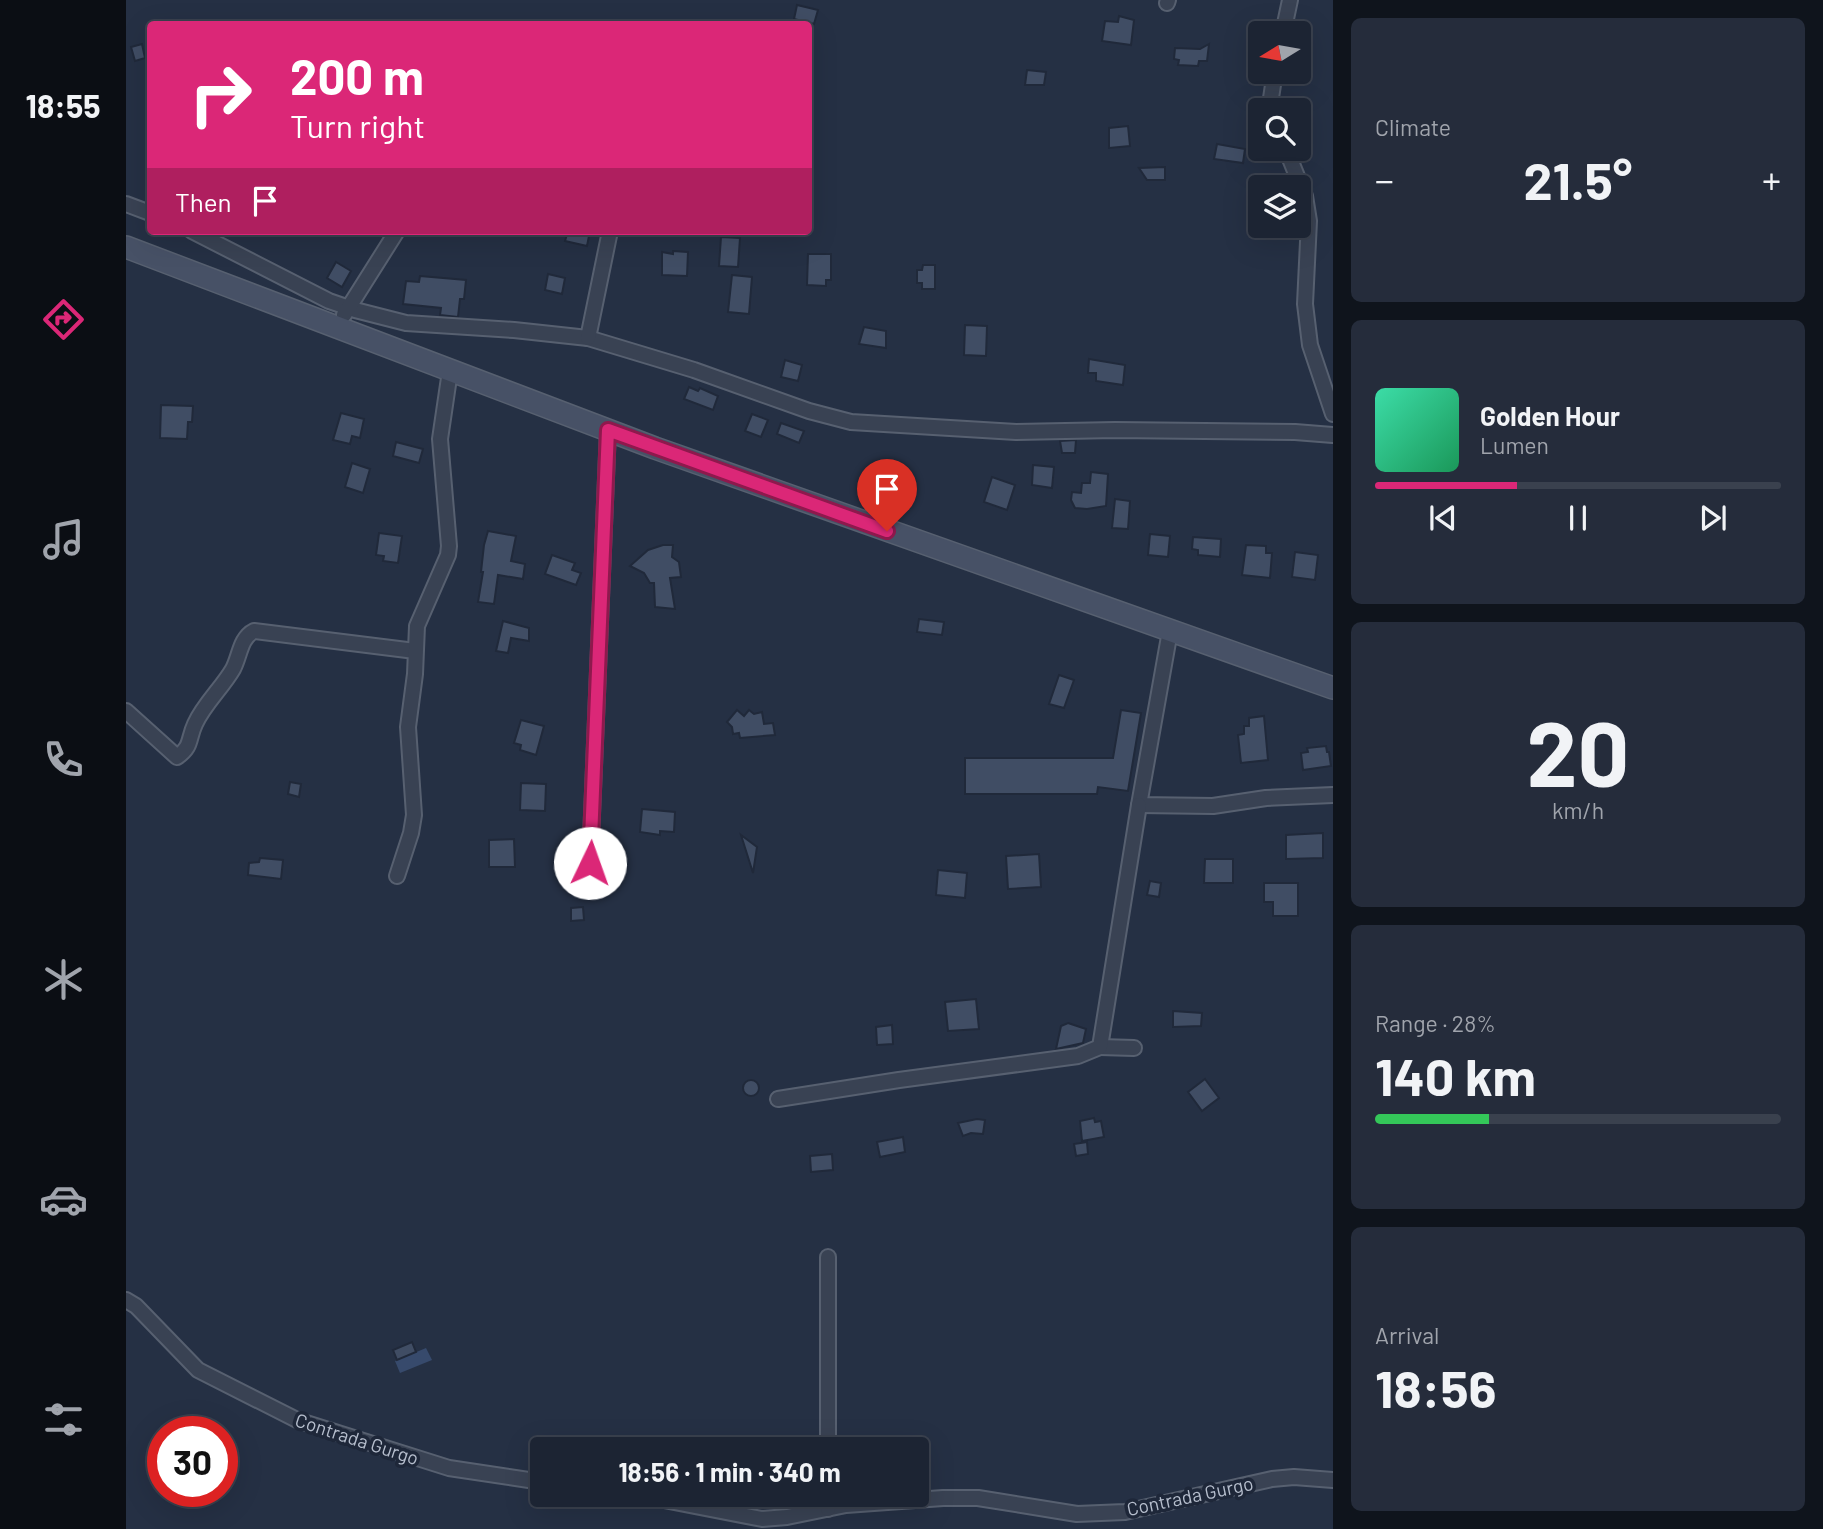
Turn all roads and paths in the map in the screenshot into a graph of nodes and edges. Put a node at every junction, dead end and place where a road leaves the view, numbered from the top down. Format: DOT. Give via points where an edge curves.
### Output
graph roads {
  1 [pos="1290,0"];
  2 [pos="1286,21"];
  3 [pos="1291,161"];
  4 [pos="126,204"];
  5 [pos="147,212"];
  6 [pos="200,235"];
  7 [pos="394,235"];
  8 [pos="609,235"];
  9 [pos="126,247"];
  10 [pos="348,308"];
  11 [pos="338,329"];
  12 [pos="588,338"];
  13 [pos="450,371"];
  14 [pos="1333,414"];
  15 [pos="608,430"];
  16 [pos="1333,435"];
  17 [pos="1170,631"];
  18 [pos="415,651"];
  19 [pos="1333,688"];
  20 [pos="126,711"];
  21 [pos="1333,795"];
  22 [pos="1139,805"];
  23 [pos="590,863"];
  24 [pos="397,876"];
  25 [pos="1100,1047"];
  26 [pos="1134,1048"];
  27 [pos="778,1099"];
  28 [pos="828,1257"];
  29 [pos="126,1300"];
  30 [pos="828,1437"];
  31 [pos="530,1480"];
  32 [pos="1333,1480"];
  33 [pos="929,1499"];
  34 [pos="700,1507"];
  35 [pos="814,1507"];
  1 -- 2 [label="street"];
  3 -- 14 [label="street" via="1309,221 1305,304 1310,345"];
  4 -- 5 [label="street"];
  6 -- 10 [label="street"];
  7 -- 10 [label="street"];
  8 -- 12 [label="street"];
  9 -- 11 [label="main road"];
  10 -- 11 [label="street"];
  10 -- 12 [label="street" via="406,323"];
  11 -- 13 [label="main road"];
  12 -- 16 [label="street" via="852,422 1016,432"];
  13 -- 15 [label="main road"];
  13 -- 18 [label="street" via="440,439 449,546 419,617"];
  15 -- 17 [label="main road"];
  15 -- 23 [label="street"];
  17 -- 19 [label="main road"];
  17 -- 22 [label="street"];
  18 -- 20 [label="street" via="250,632 233,669 198,719 186,751 177,757"];
  18 -- 24 [label="street" via="408,727 414,815"];
  21 -- 22 [label="street" via="1213,806"];
  22 -- 25 [label="street"];
  25 -- 26 [label="street"];
  25 -- 27 [label="street" via="1078,1056"];
  28 -- 30 [label="street"];
  29 -- 31 [label="street, Contrada Gurgo" via="198,1370 297,1420 449,1468"];
  32 -- 33 [label="street, Contrada Gurgo" via="1272,1479 1151,1506 1077,1514 978,1498"];
  34 -- 35 [label="street, Contrada Gurgo" via="762,1519 787,1517"];
}
